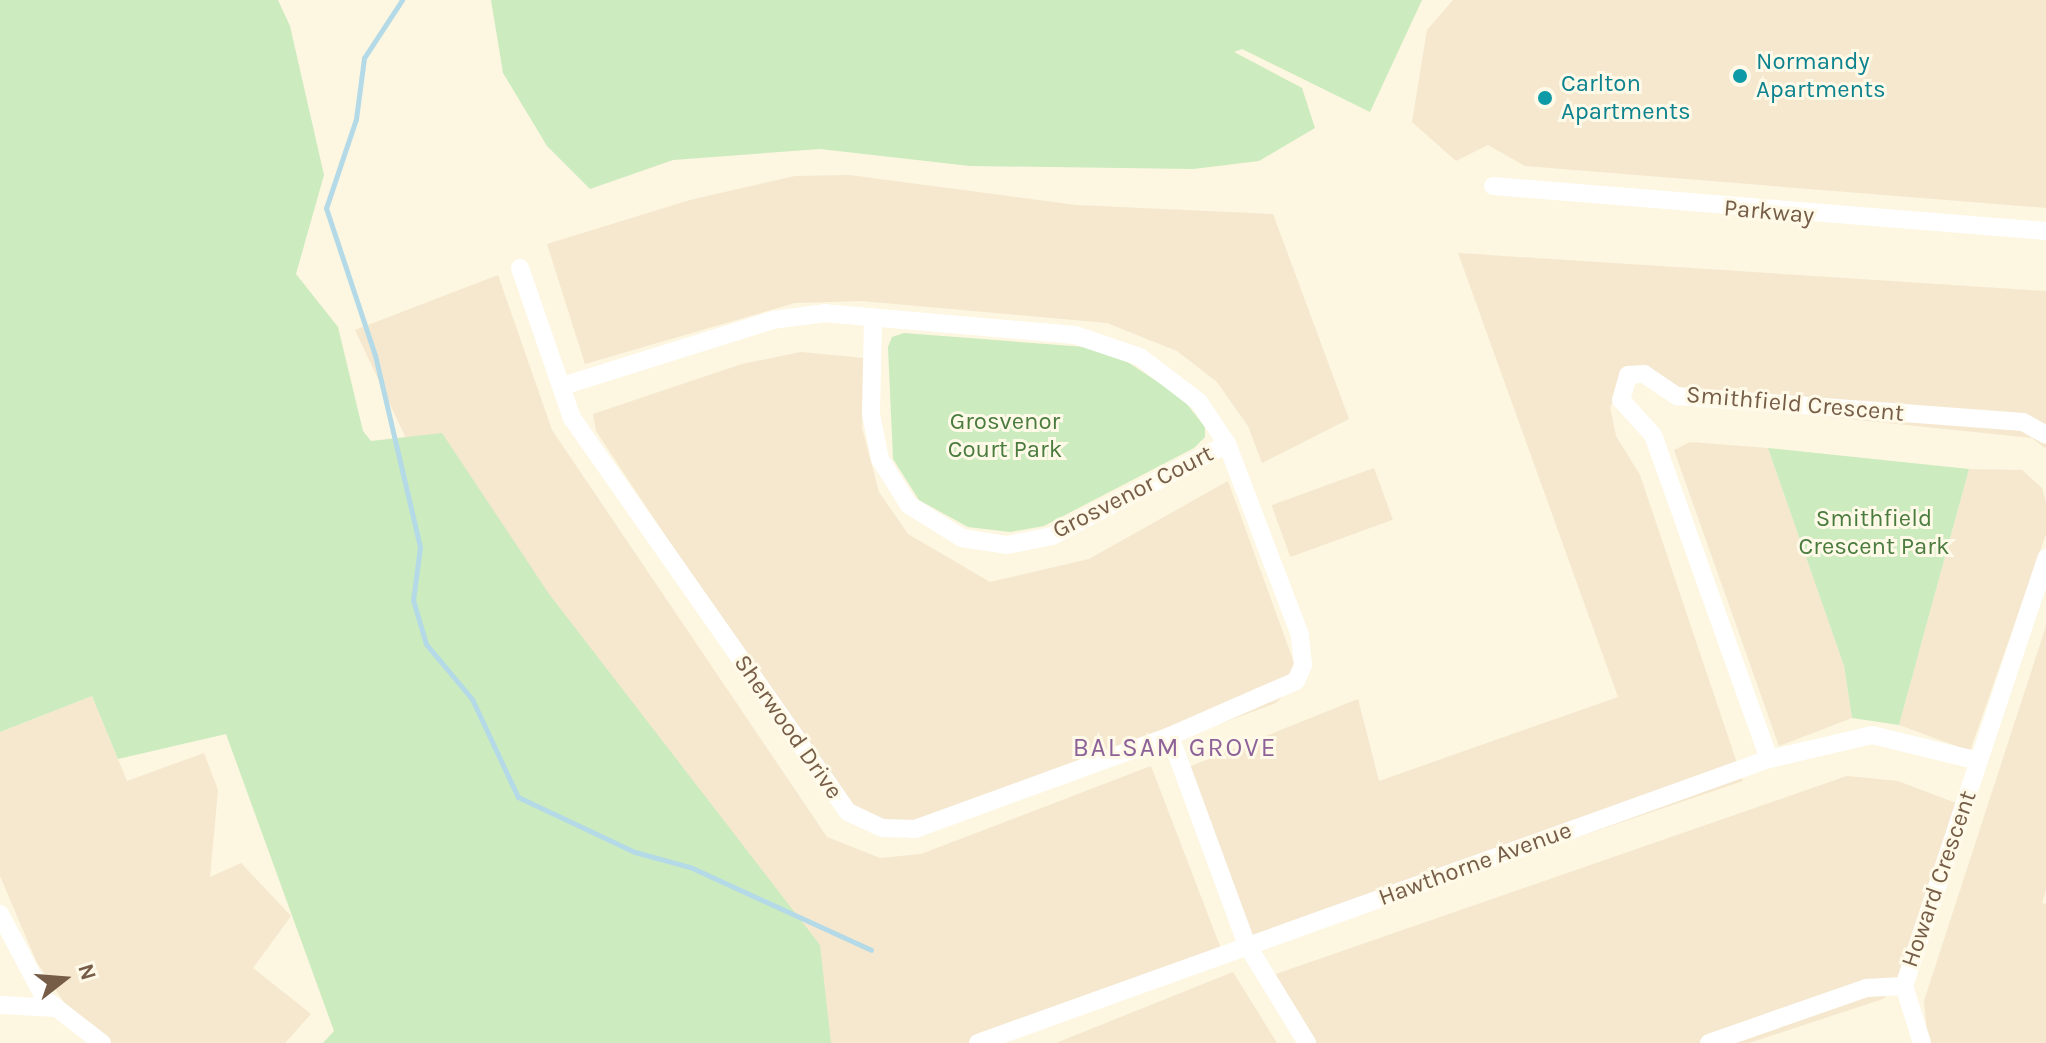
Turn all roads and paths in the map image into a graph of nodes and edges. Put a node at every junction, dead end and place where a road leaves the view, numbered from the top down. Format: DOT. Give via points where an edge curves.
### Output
graph roads {
  1 [pos="1493,186"];
  2 [pos="2046,231"];
  3 [pos="520,268"];
  4 [pos="873,319"];
  5 [pos="562,386"];
  6 [pos="2046,435"];
  7 [pos="1227,444"];
  8 [pos="2046,558"];
  9 [pos="1296,681"];
  10 [pos="1170,736"];
  11 [pos="1769,759"];
  12 [pos="1979,761"];
  13 [pos="0,914"];
  14 [pos="1247,945"];
  15 [pos="1904,986"];
  16 [pos="0,1005"];
  17 [pos="57,1008"];
  18 [pos="102,1043"];
  19 [pos="978,1043"];
  20 [pos="1307,1043"];
  21 [pos="1709,1043"];
  22 [pos="1922,1043"];
  1 -- 2 [label="street, Parkway"];
  3 -- 5 [label="street, Sherwood Drive"];
  4 -- 5 [label="street, Grosvenor Court" via="826,313 773,320"];
  4 -- 7 [label="street, Grosvenor Court" via="1075,335 1140,357 1199,402"];
  4 -- 7 [label="street, Grosvenor Court" via="871,414 880,459 909,505 962,538 1007,545 1052,536"];
  5 -- 10 [label="street, Sherwood Drive" via="572,418 848,812 883,828 915,829"];
  6 -- 11 [label="street, Smithfield Crescent" via="2023,422 1677,396 1644,374 1628,375 1621,400 1653,435"];
  7 -- 9 [label="street, Grosvenor Court" via="1300,635 1303,665"];
  8 -- 12 [label="street"];
  9 -- 10 [label="street, Sherwood Drive"];
  10 -- 14 [label="street"];
  11 -- 12 [label="street, Hawthorne Avenue" via="1872,735"];
  11 -- 14 [label="street, Hawthorne Avenue"];
  12 -- 15 [label="street, Howard Crescent"];
  13 -- 17 [label="street" via="45,999"];
  14 -- 19 [label="street, Hawthorne Avenue"];
  14 -- 20 [label="street"];
  15 -- 21 [label="street" via="1866,988"];
  15 -- 22 [label="street, Howard Crescent"];
  16 -- 17 [label="street"];
  17 -- 18 [label="street"];
}
